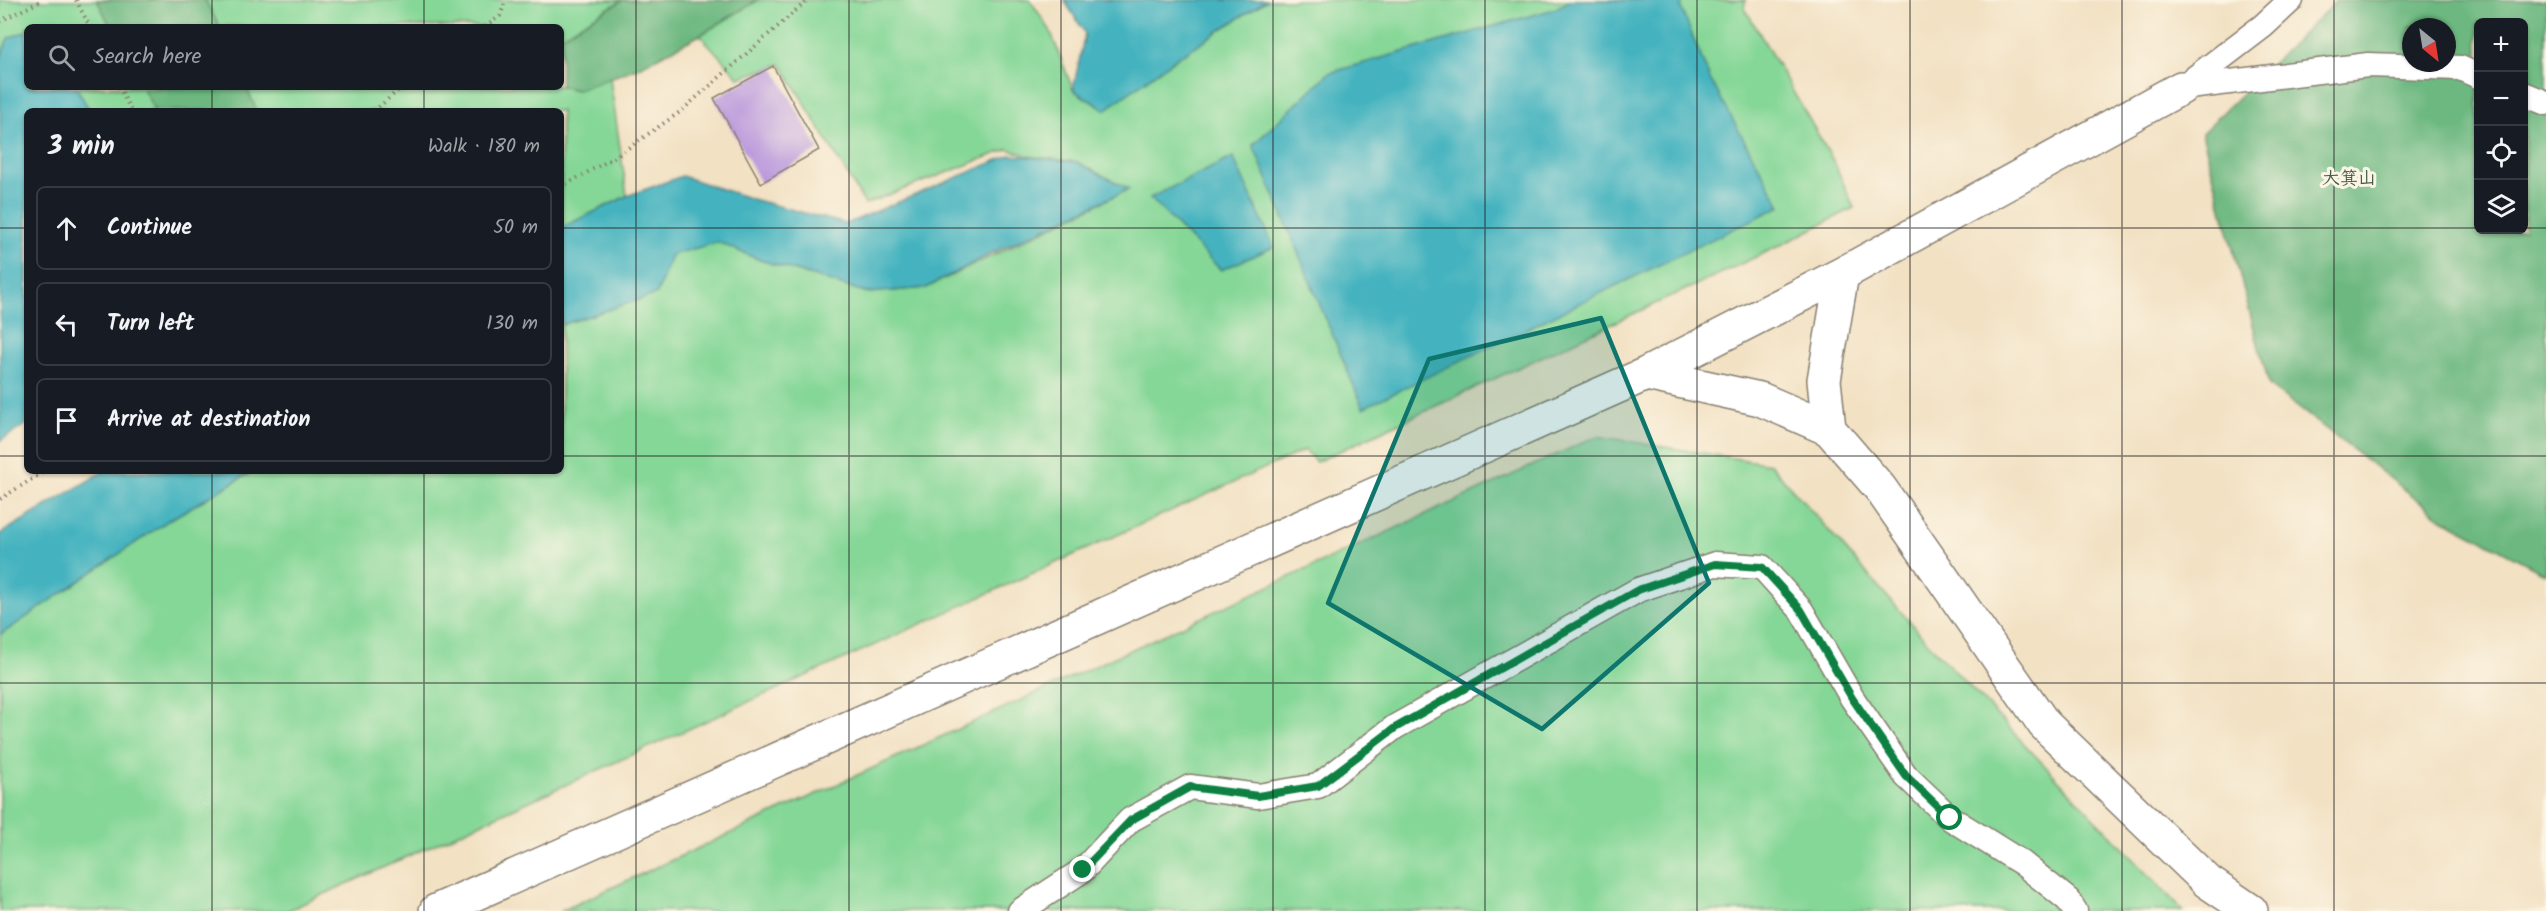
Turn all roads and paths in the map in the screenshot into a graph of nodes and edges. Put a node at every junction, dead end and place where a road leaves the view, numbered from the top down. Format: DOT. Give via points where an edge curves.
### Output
graph roads {
  1 [pos="43,0"];
  2 [pos="76,0"];
  3 [pos="506,0"];
  4 [pos="808,0"];
  5 [pos="2291,0"];
  6 [pos="0,21"];
  7 [pos="88,24"];
  8 [pos="489,24"];
  9 [pos="2474,74"];
  10 [pos="2181,88"];
  11 [pos="120,90"];
  12 [pos="398,90"];
  13 [pos="2528,96"];
  14 [pos="2546,103"];
  15 [pos="130,108"];
  16 [pos="378,108"];
  17 [pos="564,185"];
  18 [pos="1842,274"];
  19 [pos="1646,374"];
  20 [pos="1829,429"];
  21 [pos="40,474"];
  22 [pos="0,499"];
  23 [pos="436,911"];
  24 [pos="1020,911"];
  25 [pos="2075,911"];
  26 [pos="2251,911"];
  1 -- 6 [label="path"];
  2 -- 7 [label="path"];
  3 -- 8 [label="path" via="500,16"];
  4 -- 17 [label="path" via="680,112 615,157"];
  5 -- 10 [label="lane"];
  9 -- 10 [label="lane" via="2460,68 2368,64"];
  10 -- 18 [label="street"];
  11 -- 15 [label="path"];
  12 -- 16 [label="path"];
  13 -- 14 [label="lane"];
  18 -- 19 [label="street"];
  18 -- 20 [label="street" via="1824,380"];
  19 -- 20 [label="street" via="1760,399"];
  19 -- 23 [label="street"];
  20 -- 26 [label="street" via="1880,488 2044,724 2208,882"];
  21 -- 22 [label="path"];
  24 -- 25 [label="lane" via="1083,870 1131,820 1190,787 1258,796 1318,786 1395,728 1503,665 1638,590 1715,564 1762,567 1801,610 1852,698 1906,776 1950,818 2022,863 2068,900"];
}
